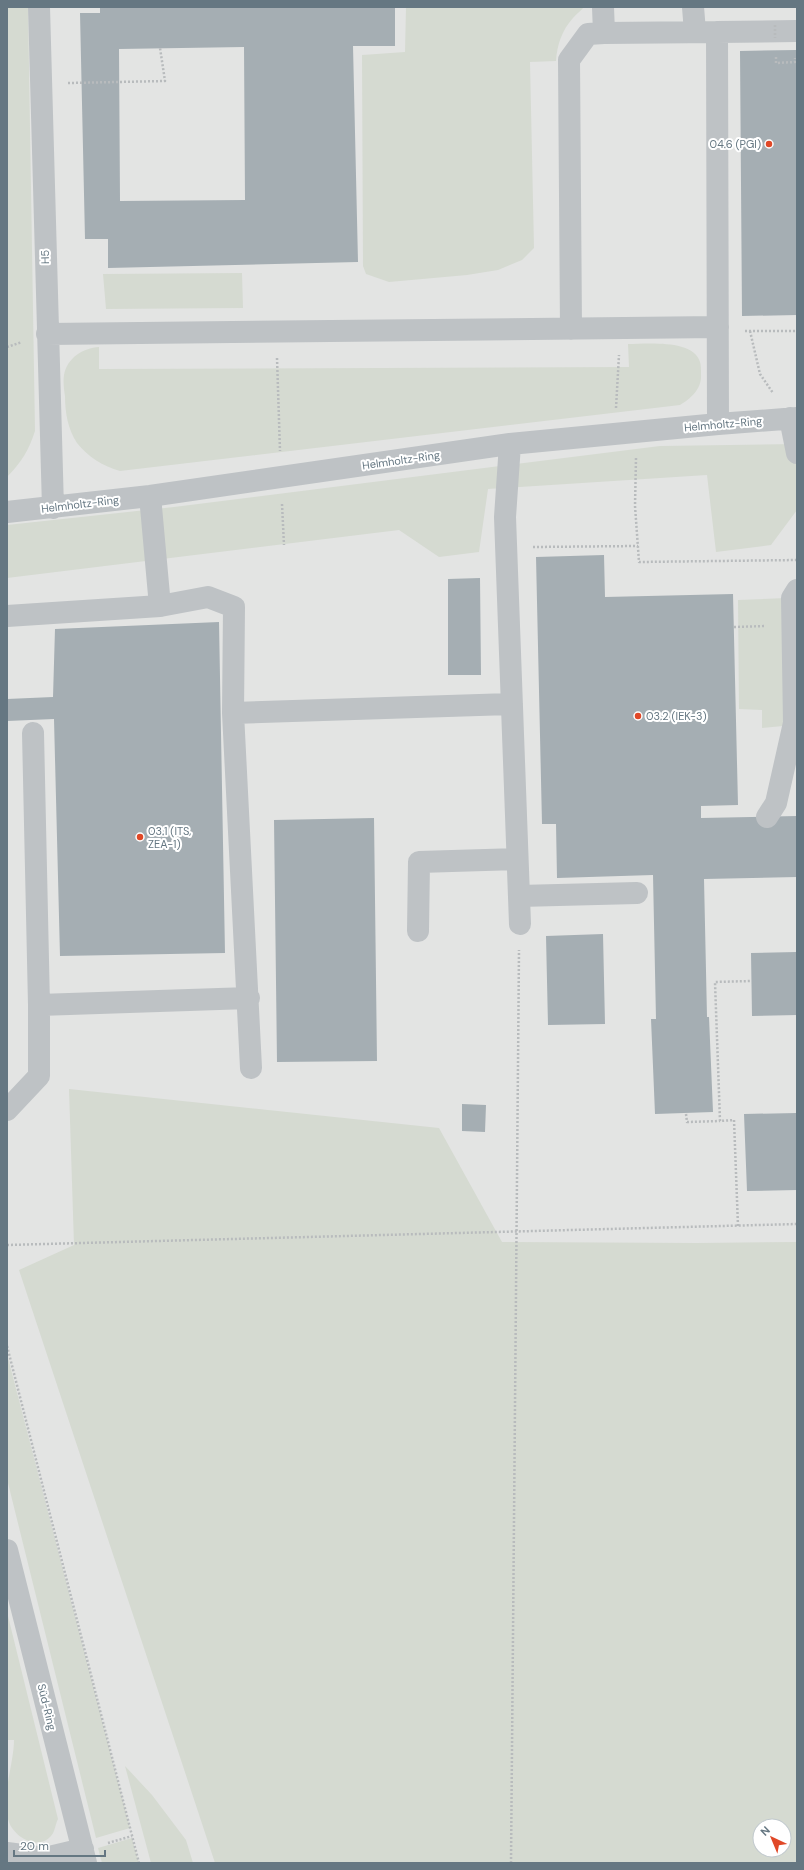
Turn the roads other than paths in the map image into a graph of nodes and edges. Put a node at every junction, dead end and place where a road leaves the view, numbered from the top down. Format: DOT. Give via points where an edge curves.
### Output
graph roads {
  1 [pos="39,7"];
  2 [pos="603,7"];
  3 [pos="693,7"];
  4 [pos="797,31"];
  5 [pos="695,32"];
  6 [pos="717,32"];
  7 [pos="604,33"];
  8 [pos="571,329"];
  9 [pos="718,331"];
  10 [pos="47,334"];
  11 [pos="794,418"];
  12 [pos="718,424"];
  13 [pos="510,444"];
  14 [pos="797,452"];
  15 [pos="150,496"];
  16 [pos="53,508"];
  17 [pos="7,512"];
  18 [pos="797,590"];
  19 [pos="160,606"];
  20 [pos="7,616"];
  21 [pos="512,704"];
  22 [pos="233,713"];
  23 [pos="33,733"];
  24 [pos="767,817"];
  25 [pos="517,859"];
  26 [pos="637,893"];
  27 [pos="519,896"];
  28 [pos="520,924"];
  29 [pos="418,931"];
  30 [pos="249,998"];
  31 [pos="39,1005"];
  32 [pos="251,1068"];
  33 [pos="7,1110"];
  34 [pos="7,1550"];
  35 [pos="7,1853"];
  36 [pos="84,1856"];
  1 -- 10 [label="street, H5"];
  2 -- 7 [label="street"];
  3 -- 5 [label="street"];
  4 -- 6 [label="street"];
  5 -- 6 [label="street"];
  5 -- 7 [label="street"];
  6 -- 9 [label="street"];
  7 -- 8 [label="street" via="588,34 569,60"];
  8 -- 9 [label="street"];
  8 -- 10 [label="street"];
  9 -- 12 [label="street"];
  10 -- 16 [label="street, H5"];
  11 -- 12 [label="street, Helmholtz-Ring"];
  11 -- 14 [label="street"];
  12 -- 13 [label="street, Helmholtz-Ring"];
  13 -- 15 [label="street, Helmholtz-Ring"];
  13 -- 21 [label="street" via="505,517"];
  15 -- 16 [label="street, Helmholtz-Ring"];
  15 -- 19 [label="street"];
  16 -- 17 [label="street, Helmholtz-Ring"];
  18 -- 24 [label="street" via="792,598 794,723 776,803"];
  19 -- 20 [label="street"];
  19 -- 22 [label="street" via="208,597 234,607"];
  21 -- 22 [label="street"];
  21 -- 25 [label="street"];
  22 -- 30 [label="street"];
  23 -- 31 [label="street"];
  25 -- 27 [label="street"];
  25 -- 29 [label="street" via="418,862"];
  26 -- 27 [label="street"];
  27 -- 28 [label="street"];
  30 -- 31 [label="street"];
  30 -- 32 [label="street"];
  31 -- 33 [label="street" via="38,1076"];
  34 -- 36 [label="street, Süd-Ring"];
  35 -- 36 [label="street" via="45,1858"];
}
